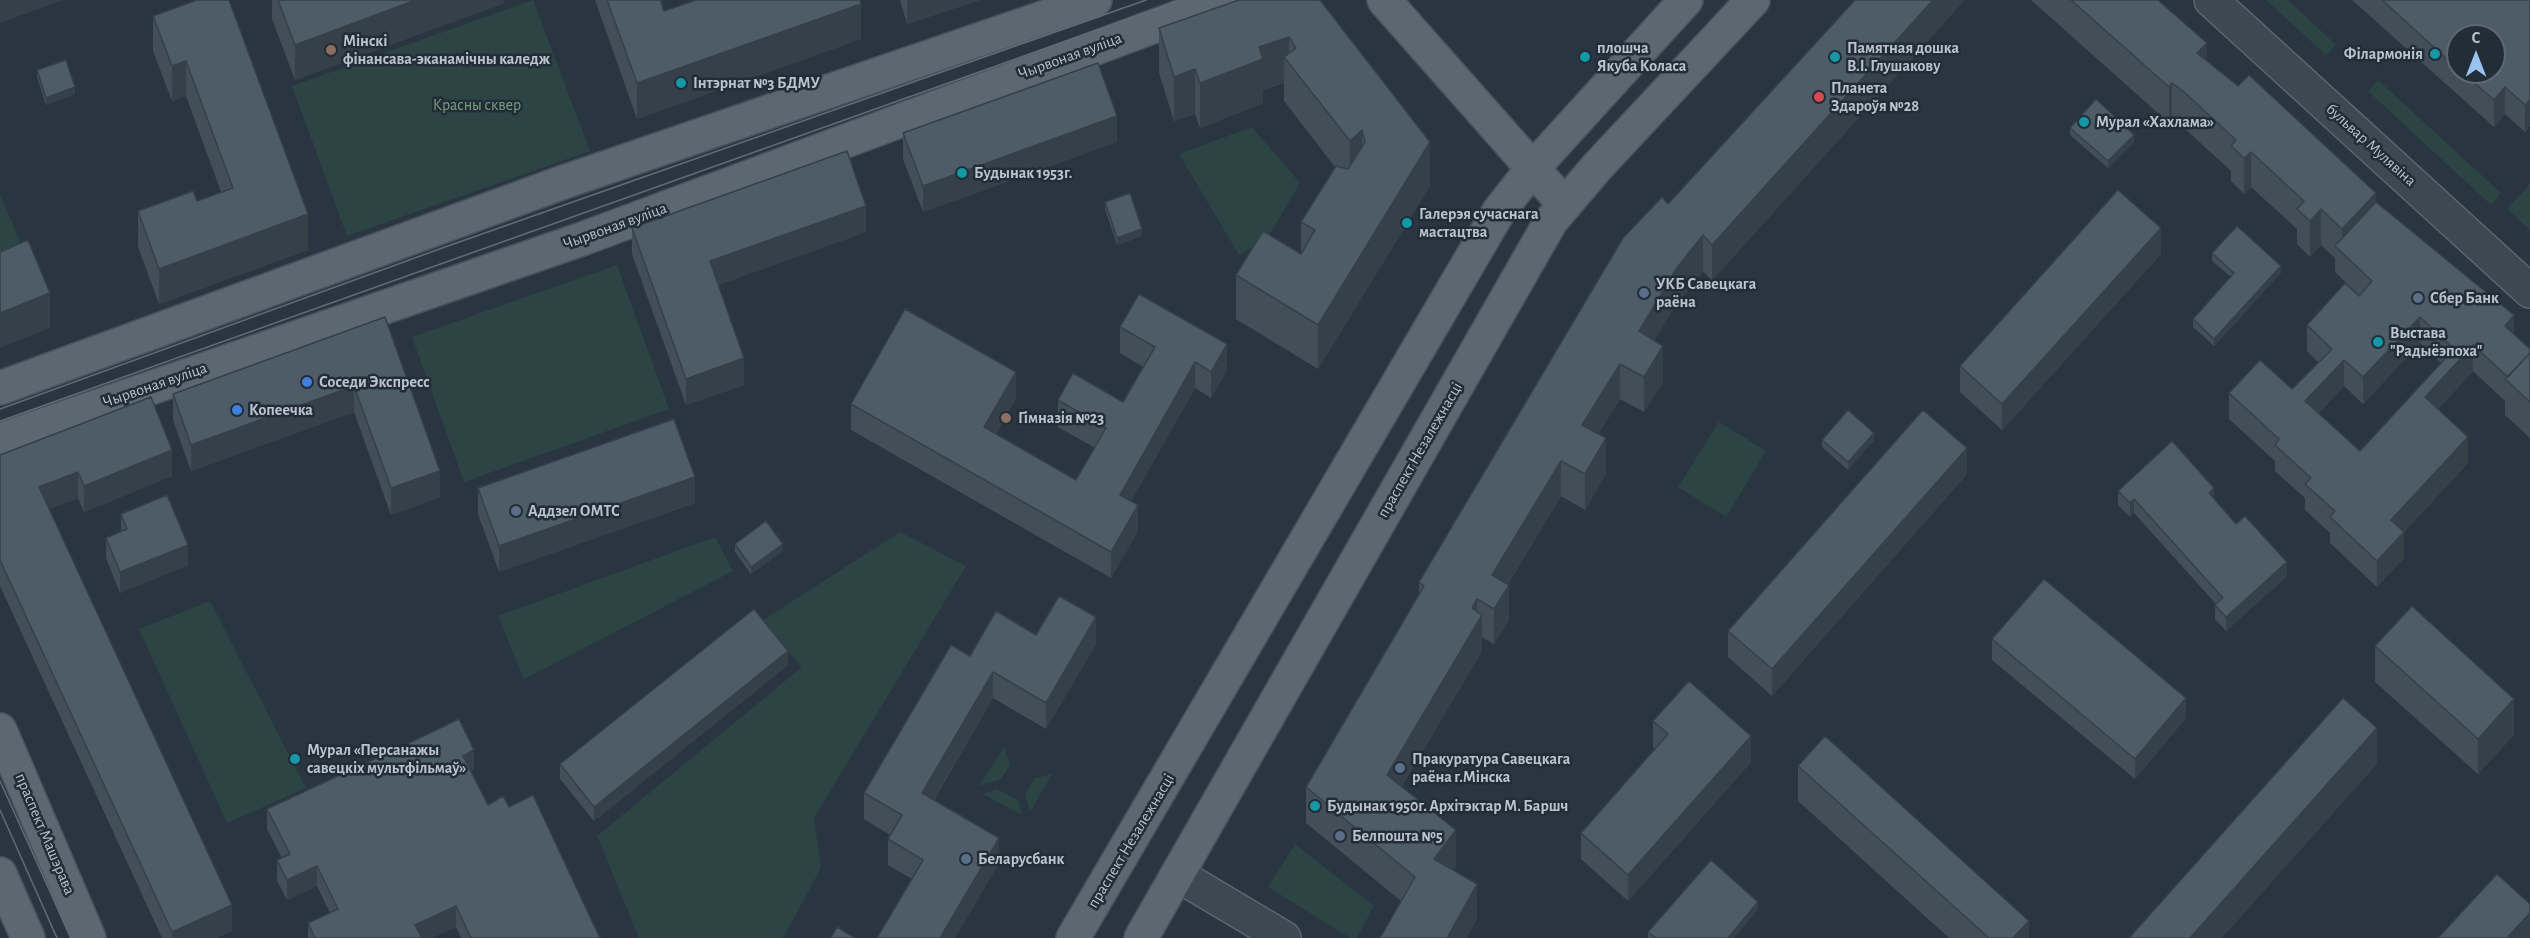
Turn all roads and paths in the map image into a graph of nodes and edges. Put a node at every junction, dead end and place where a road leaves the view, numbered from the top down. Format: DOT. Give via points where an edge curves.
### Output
graph roads {
  1 [pos="1095,0"];
  2 [pos="1225,0"];
  3 [pos="1384,0"];
  4 [pos="1686,0"];
  5 [pos="1753,0"];
  6 [pos="2211,0"];
  7 [pos="1533,168"];
  8 [pos="1565,205"];
  9 [pos="2530,291"];
  10 [pos="0,388"];
  11 [pos="0,440"];
  12 [pos="0,730"];
  13 [pos="0,874"];
  14 [pos="1178,875"];
  15 [pos="28,938"];
  16 [pos="89,938"];
  17 [pos="1073,938"];
  18 [pos="1141,938"];
  19 [pos="1284,938"];
  1 -- 10 [label="main road" via="561,183"];
  2 -- 11 [label="main road, Чырвоная вуліца" via="582,239"];
  3 -- 7 [label="main road"];
  4 -- 7 [label="main road, праспект Незалежнасці"];
  5 -- 8 [label="main road, праспект Незалежнасці"];
  6 -- 9 [label="street, бульвар Мулявіна"];
  7 -- 8 [label="main road"];
  7 -- 17 [label="main road, праспект Незалежнасці" via="1499,211"];
  8 -- 14 [label="main road, праспект Незалежнасці" via="1551,221 1512,287"];
  12 -- 16 [label="main road, праспект Машэрава"];
  13 -- 15 [label="main road"];
  14 -- 18 [label="main road, праспект Незалежнасці"];
  14 -- 19 [label="street"];
}
